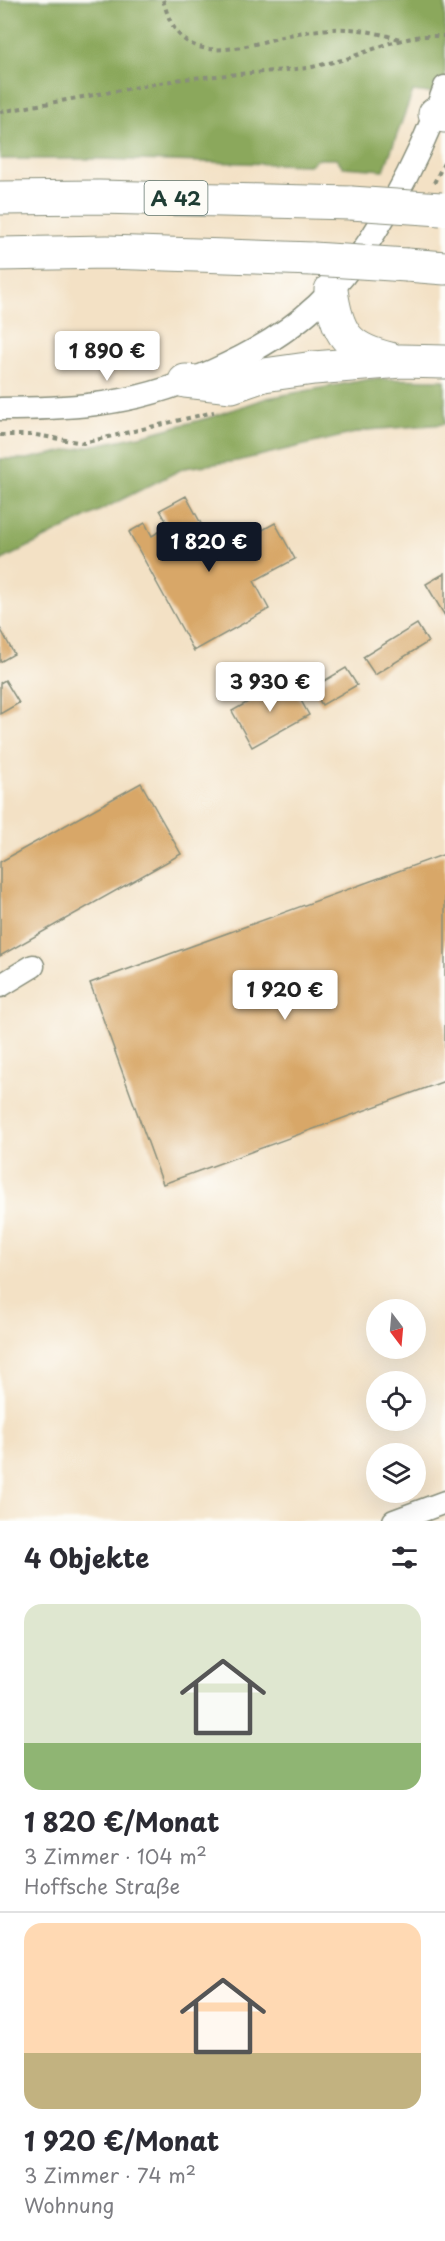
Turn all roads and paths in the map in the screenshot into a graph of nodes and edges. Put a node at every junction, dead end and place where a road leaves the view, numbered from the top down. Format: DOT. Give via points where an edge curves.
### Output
graph roads {
  1 [pos="163,0"];
  2 [pos="445,36"];
  3 [pos="404,39"];
  4 [pos="442,106"];
  5 [pos="0,112"];
  6 [pos="0,198"];
  7 [pos="443,209"];
  8 [pos="0,254"];
  9 [pos="445,268"];
  10 [pos="331,290"];
  11 [pos="401,361"];
  12 [pos="445,362"];
  13 [pos="185,381"];
  14 [pos="0,409"];
  15 [pos="33,966"];
  16 [pos="0,986"];
  17 [pos="445,1502"];
  18 [pos="394,1521"];
  1 -- 3 [label="path" via="174,27 189,43 203,49 220,50 304,32 347,29"];
  2 -- 3 [label="path"];
  3 -- 5 [label="path" via="308,68 182,79"];
  4 -- 10 [label="street" via="377,228"];
  6 -- 7 [label="highway, A 42, bridge" via="111,197"];
  8 -- 9 [label="highway, bridge" via="280,256"];
  10 -- 11 [label="highway" via="344,335 372,354"];
  10 -- 13 [label="street" via="274,338 240,358"];
  11 -- 12 [label="highway"];
  11 -- 13 [label="highway" via="303,369 264,375 232,386"];
  13 -- 14 [label="street" via="97,404"];
  15 -- 16 [label="street"];
  17 -- 18 [label="street"];
}
